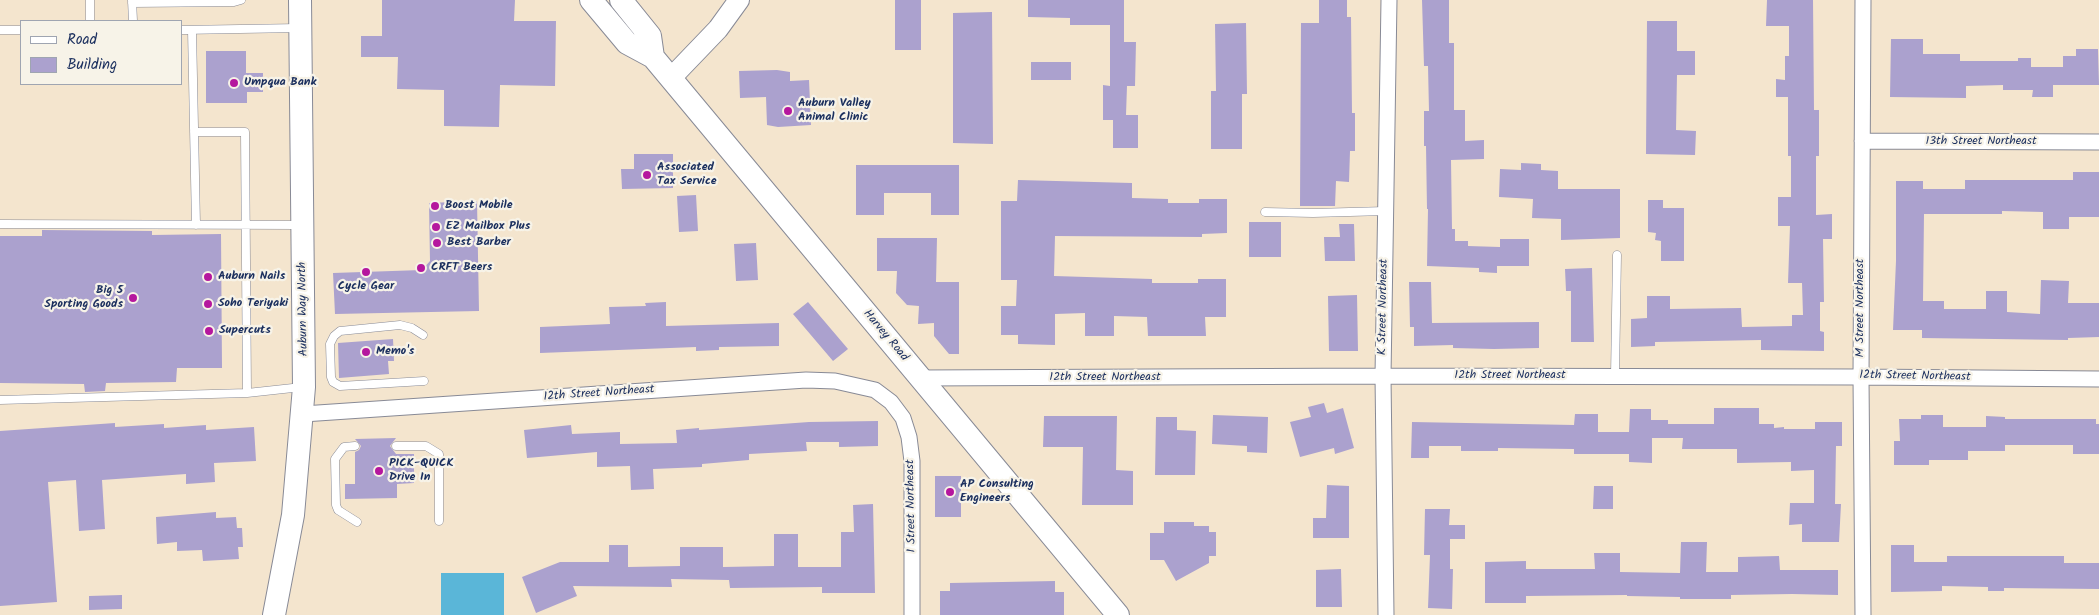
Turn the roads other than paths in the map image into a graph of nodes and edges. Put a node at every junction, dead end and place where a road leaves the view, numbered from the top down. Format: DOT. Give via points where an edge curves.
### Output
graph roads {
  1 [pos="90,0"];
  2 [pos="240,0"];
  3 [pos="300,0"];
  4 [pos="591,0"];
  5 [pos="622,0"];
  6 [pos="739,0"];
  7 [pos="1389,0"];
  8 [pos="1863,0"];
  9 [pos="132,1"];
  10 [pos="90,20"];
  11 [pos="133,20"];
  12 [pos="301,28"];
  13 [pos="0,30"];
  14 [pos="20,30"];
  15 [pos="182,30"];
  16 [pos="192,30"];
  17 [pos="653,57"];
  18 [pos="671,78"];
  19 [pos="194,132"];
  20 [pos="1862,141"];
  21 [pos="2099,142"];
  22 [pos="1386,211"];
  23 [pos="1265,212"];
  24 [pos="0,224"];
  25 [pos="196,224"];
  26 [pos="245,225"];
  27 [pos="303,225"];
  28 [pos="1617,255"];
  29 [pos="423,335"];
  30 [pos="1383,376"];
  31 [pos="1614,376"];
  32 [pos="1861,377"];
  33 [pos="920,378"];
  34 [pos="2099,379"];
  35 [pos="424,381"];
  36 [pos="304,387"];
  37 [pos="247,393"];
  38 [pos="0,400"];
  39 [pos="891,402"];
  40 [pos="303,414"];
  41 [pos="355,446"];
  42 [pos="396,446"];
  43 [pos="440,521"];
  44 [pos="357,522"];
  45 [pos="274,615"];
  46 [pos="912,615"];
  47 [pos="1118,615"];
  48 [pos="1386,615"];
  49 [pos="1863,615"];
  1 -- 10 [label="lane"];
  2 -- 9 [label="lane"];
  3 -- 12 [label="main road, Auburn Way North"];
  4 -- 17 [label="main road, Harvey Road" via="627,43"];
  5 -- 17 [label="main road, Harvey Road" via="650,36"];
  6 -- 18 [label="street" via="718,29"];
  7 -- 22 [label="street, K Street Northeast"];
  8 -- 20 [label="street, M Street Northeast"];
  9 -- 11 [label="lane"];
  12 -- 16 [label="lane"];
  12 -- 27 [label="main road, Auburn Way North"];
  13 -- 14 [label="lane"];
  15 -- 16 [label="lane"];
  16 -- 19 [label="lane"];
  17 -- 18 [label="main road, Harvey Road"];
  18 -- 33 [label="main road, Harvey Road"];
  19 -- 25 [label="lane"];
  19 -- 26 [label="lane" via="245,132"];
  20 -- 21 [label="street, 13th Street Northeast"];
  20 -- 32 [label="street, M Street Northeast"];
  22 -- 23 [label="lane"];
  22 -- 30 [label="street, K Street Northeast"];
  24 -- 25 [label="lane"];
  25 -- 26 [label="lane"];
  26 -- 27 [label="lane"];
  26 -- 37 [label="lane"];
  27 -- 36 [label="main road, Auburn Way North"];
  28 -- 31 [label="lane"];
  29 -- 35 [label="lane" via="400,325 340,331 330,344 331,377 340,386"];
  30 -- 31 [label="street, 12th Street Northeast"];
  30 -- 33 [label="street, 12th Street Northeast"];
  30 -- 48 [label="street, K Street Northeast"];
  31 -- 32 [label="street, 12th Street Northeast"];
  32 -- 34 [label="street, 12th Street Northeast"];
  32 -- 49 [label="street, M Street Northeast"];
  33 -- 47 [label="main road, Harvey Road"];
  36 -- 37 [label="lane"];
  36 -- 40 [label="main road, Auburn Way North"];
  37 -- 38 [label="lane"];
  39 -- 40 [label="street, 12th Street Northeast" via="875,390 856,385 806,380"];
  39 -- 46 [label="street, I Street Northeast" via="903,418 912,461"];
  40 -- 45 [label="main road, Auburn Way North" via="293,515"];
  41 -- 44 [label="lane" via="344,447 335,459 336,505 338,510"];
  42 -- 43 [label="lane" via="426,446 439,454"];
}
